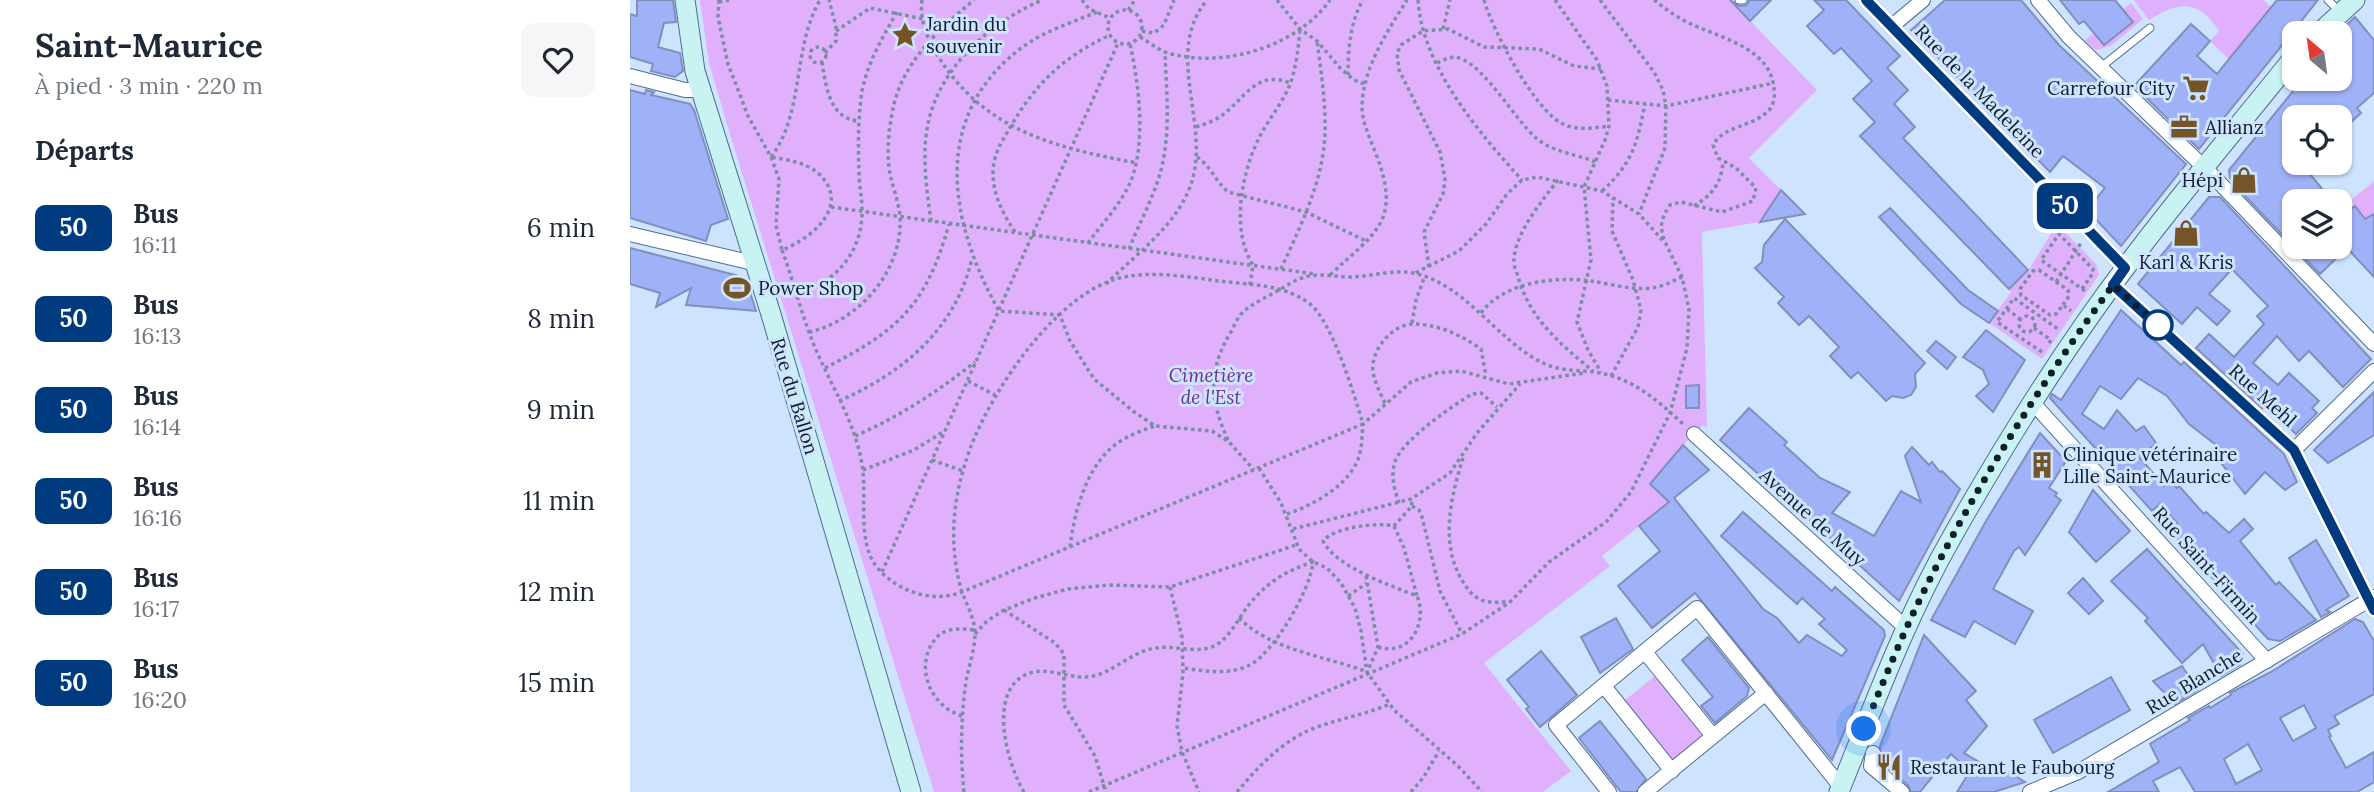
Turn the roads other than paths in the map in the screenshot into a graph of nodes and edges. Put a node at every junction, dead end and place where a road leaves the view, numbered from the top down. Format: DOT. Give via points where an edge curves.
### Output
graph roads {
  1 [pos="685,0"];
  2 [pos="1866,0"];
  3 [pos="1923,0"];
  4 [pos="2038,0"];
  5 [pos="2355,0"];
  6 [pos="2333,2"];
  7 [pos="2320,21"];
  8 [pos="2332,21"];
  9 [pos="1892,26"];
  10 [pos="2150,28"];
  11 [pos="2101,68"];
  12 [pos="2282,72"];
  13 [pos="630,76"];
  14 [pos="701,90"];
  15 [pos="2204,168"];
  16 [pos="630,233"];
  17 [pos="753,263"];
  18 [pos="2125,268"];
  19 [pos="2113,285"];
  20 [pos="2374,344"];
  21 [pos="2374,371"];
  22 [pos="2033,403"];
  23 [pos="1694,434"];
  24 [pos="2294,450"];
  25 [pos="2372,602"];
  26 [pos="1906,628"];
  27 [pos="1645,652"];
  28 [pos="2267,661"];
  29 [pos="1604,686"];
  30 [pos="1766,693"];
  31 [pos="1713,736"];
  32 [pos="1873,753"];
  33 [pos="1672,771"];
  34 [pos="1840,789"];
  35 [pos="911,792"];
  36 [pos="1609,792"];
  37 [pos="1645,792"];
  38 [pos="1902,792"];
  39 [pos="2029,792"];
  1 -- 14 [label="main road, Rue du Ballon"];
  2 -- 9 [label="street, Rue de la Madeleine"];
  3 -- 9 [label="street"];
  4 -- 11 [label="street"];
  5 -- 8 [label="main road"];
  6 -- 7 [label="main road"];
  9 -- 18 [label="street, Rue de la Madeleine"];
  10 -- 11 [label="lane"];
  11 -- 15 [label="street"];
  12 -- 15 [label="main road"];
  13 -- 14 [label="street"];
  14 -- 17 [label="main road, Rue du Ballon"];
  15 -- 18 [label="main road"];
  15 -- 20 [label="street"];
  16 -- 17 [label="street"];
  17 -- 35 [label="main road, Rue du Ballon"];
  18 -- 19 [label="main road"];
  19 -- 22 [label="main road"];
  19 -- 24 [label="street, Rue Mehl"];
  21 -- 24 [label="street"];
  22 -- 26 [label="main road" via="1953,535"];
  22 -- 28 [label="street, Rue Saint-Firmin"];
  23 -- 26 [label="street, Avenue de Muy"];
  24 -- 25 [label="street, Rue Mehl"];
  25 -- 28 [label="street, Rue Blanche"];
  26 -- 34 [label="main road"];
  27 -- 29 [label="street"];
  27 -- 30 [label="street" via="1698,608"];
  27 -- 31 [label="street"];
  28 -- 39 [label="street, Rue Blanche" via="2078,772"];
  29 -- 33 [label="street"];
  29 -- 36 [label="street" via="1556,725"];
  30 -- 31 [label="street"];
  30 -- 34 [label="street"];
  31 -- 33 [label="street"];
  32 -- 38 [label="street" via="1871,766"];
  33 -- 37 [label="street"];
}
